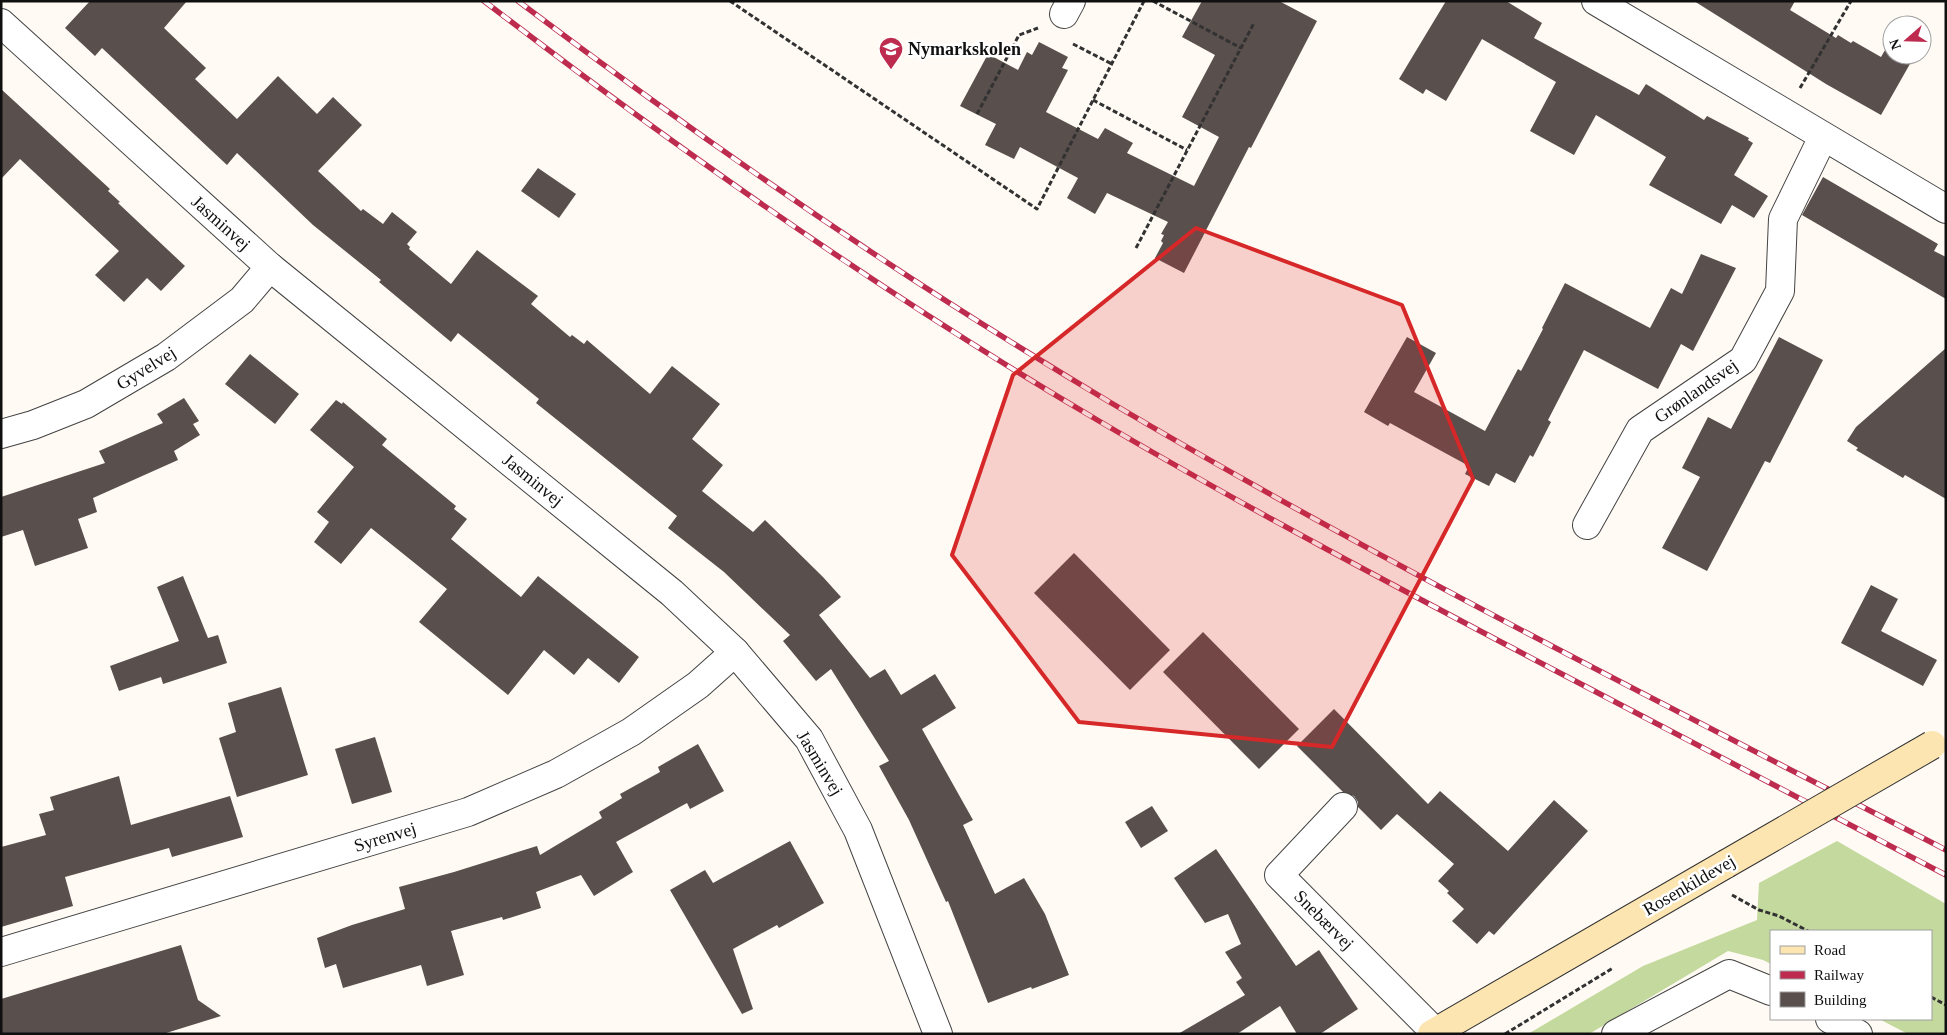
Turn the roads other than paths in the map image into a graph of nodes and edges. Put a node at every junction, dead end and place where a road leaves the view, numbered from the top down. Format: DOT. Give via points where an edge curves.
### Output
graph roads {
  1 [pos="1596,1"];
  2 [pos="1,23"];
  3 [pos="1822,137"];
  4 [pos="1946,209"];
  5 [pos="270,268"];
  6 [pos="1,434"];
  7 [pos="1587,525"];
  8 [pos="735,652"];
  9 [pos="1939,741"];
  10 [pos="1343,807"];
  11 [pos="1,952"];
  12 [pos="1770,991"];
  13 [pos="1832,1020"];
  14 [pos="1434,1033"];
  15 [pos="938,1034"];
  16 [pos="1616,1034"];
  17 [pos="1858,1034"];
  1 -- 3 [label="street"];
  2 -- 5 [label="street, Jasminvej"];
  3 -- 4 [label="street"];
  3 -- 7 [label="street, Grønlandsvej" via="1783,218 1780,291 1743,360 1640,430"];
  5 -- 6 [label="street, Gyvelvej" via="242,300 166,357 86,404"];
  5 -- 8 [label="street, Jasminvej" via="672,593"];
  8 -- 11 [label="street, Syrenvej" via="698,685 631,732 556,774 468,812"];
  8 -- 15 [label="street, Jasminvej" via="809,739 858,830"];
  9 -- 14 [label="street, Rosenkildevej, bridge"];
  10 -- 14 [label="street, Snebærvej" via="1279,875"];
  12 -- 16 [label="street" via="1729,974"];
  13 -- 17 [label="street"];
}
